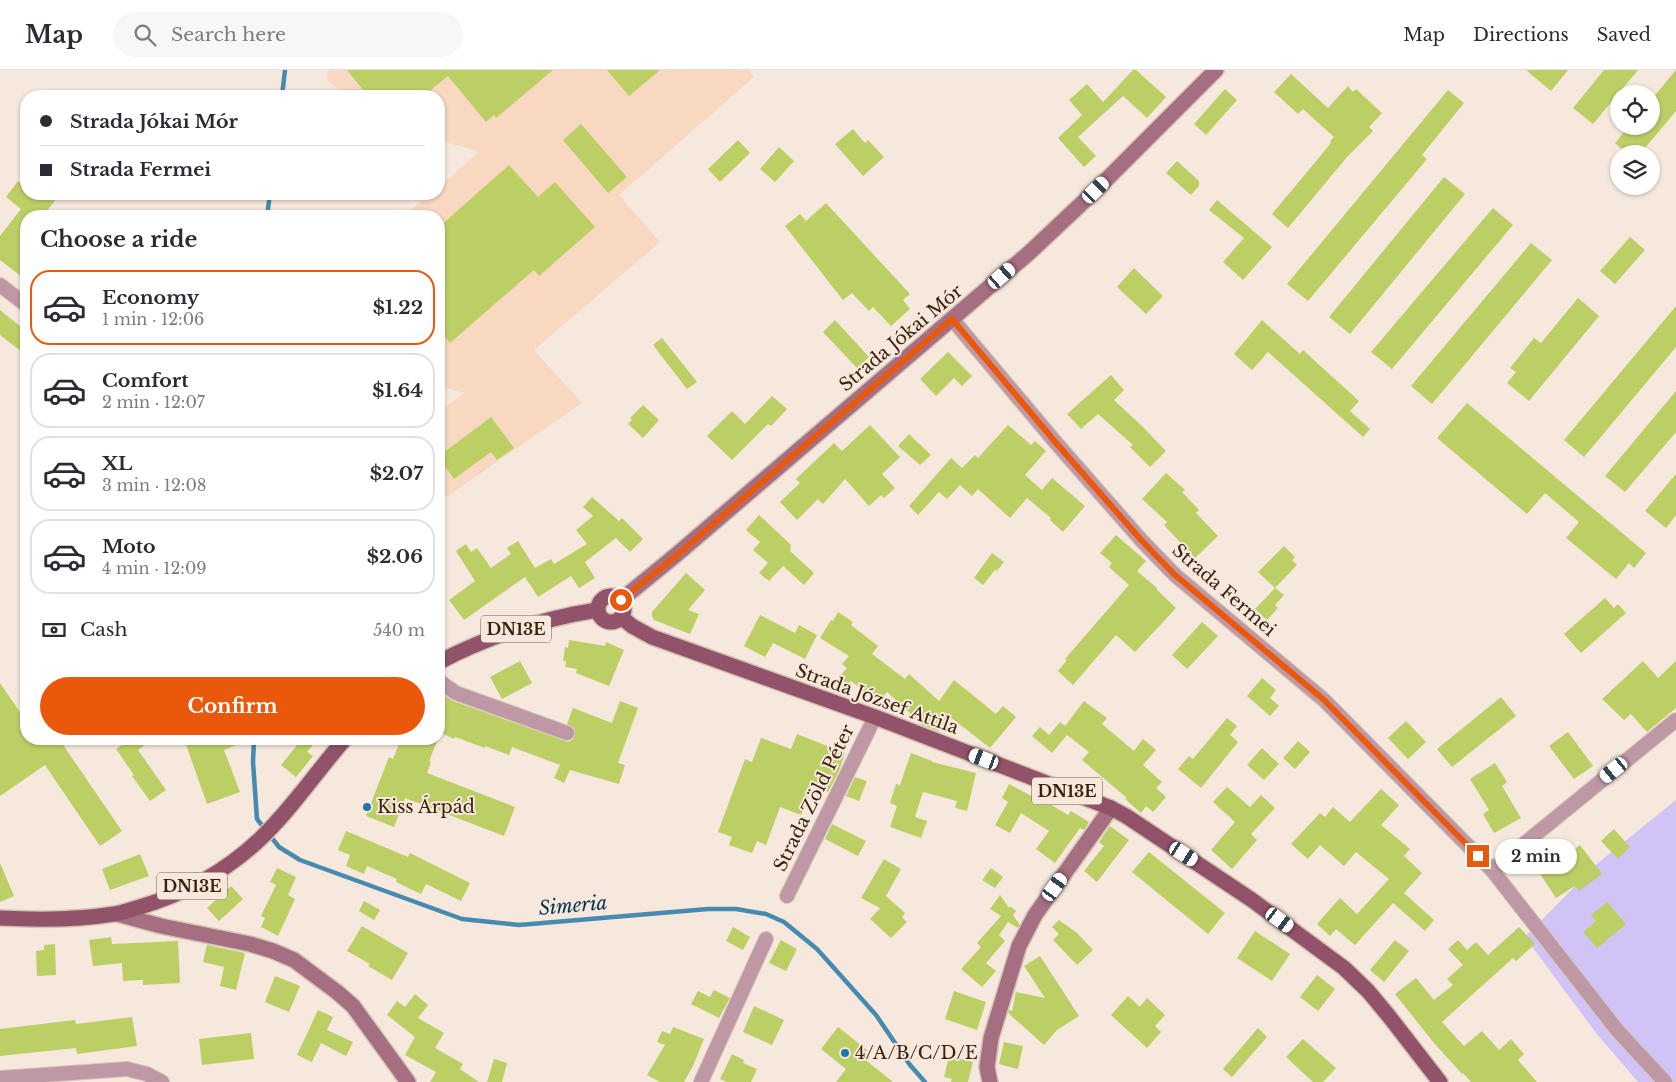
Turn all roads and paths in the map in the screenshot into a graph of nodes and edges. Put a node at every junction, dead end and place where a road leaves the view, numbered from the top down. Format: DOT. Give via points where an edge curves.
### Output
graph roads {
  1 [pos="1216,70"];
  2 [pos="0,285"];
  3 [pos="20,300"];
  4 [pos="952,319"];
  5 [pos="621,600"];
  6 [pos="597,610"];
  7 [pos="621,617"];
  8 [pos="445,659"];
  9 [pos="445,685"];
  10 [pos="875,717"];
  11 [pos="1676,720"];
  12 [pos="567,733"];
  13 [pos="340,745"];
  14 [pos="1111,808"];
  15 [pos="1492,870"];
  16 [pos="787,896"];
  17 [pos="117,914"];
  18 [pos="0,918"];
  19 [pos="766,939"];
  20 [pos="0,1078"];
  21 [pos="162,1082"];
  22 [pos="408,1082"];
  23 [pos="701,1082"];
  24 [pos="990,1082"];
  25 [pos="1440,1082"];
  26 [pos="1666,1082"];
  1 -- 4 [label="main road, Strada Jókai Mór" via="1090,197"];
  2 -- 3 [label="street"];
  4 -- 5 [label="main road, Strada Jókai Mór"];
  4 -- 15 [label="street, Strada Fermei" via="1155,555 1324,700"];
  5 -- 6 [label="main road, DN13E" via="605,596"];
  5 -- 7 [label="main road" via="624,610"];
  6 -- 7 [label="main road" via="607,621"];
  6 -- 8 [label="main road, DN13E" via="522,627"];
  7 -- 10 [label="main road, Strada József Attila / DN13E" via="652,637"];
  9 -- 12 [label="street" via="456,693"];
  10 -- 14 [label="main road, Strada József Attila / DN13E"];
  10 -- 16 [label="street, Strada Zöld Péter"];
  11 -- 15 [label="street"];
  13 -- 17 [label="main road, DN13E" via="280,818 239,857 203,881"];
  14 -- 24 [label="main road" via="1035,915 1019,946 991,1038 987,1067"];
  14 -- 25 [label="main road, Strada József Attila / DN13E" via="1252,900 1344,968 1368,991"];
  15 -- 26 [label="street, Strada Fermei" via="1616,1030"];
  17 -- 18 [label="main road, DN13E" via="74,918"];
  17 -- 22 [label="main road" via="250,944 294,960 352,1006"];
  19 -- 23 [label="street"];
  20 -- 21 [label="street" via="127,1069"];
}
